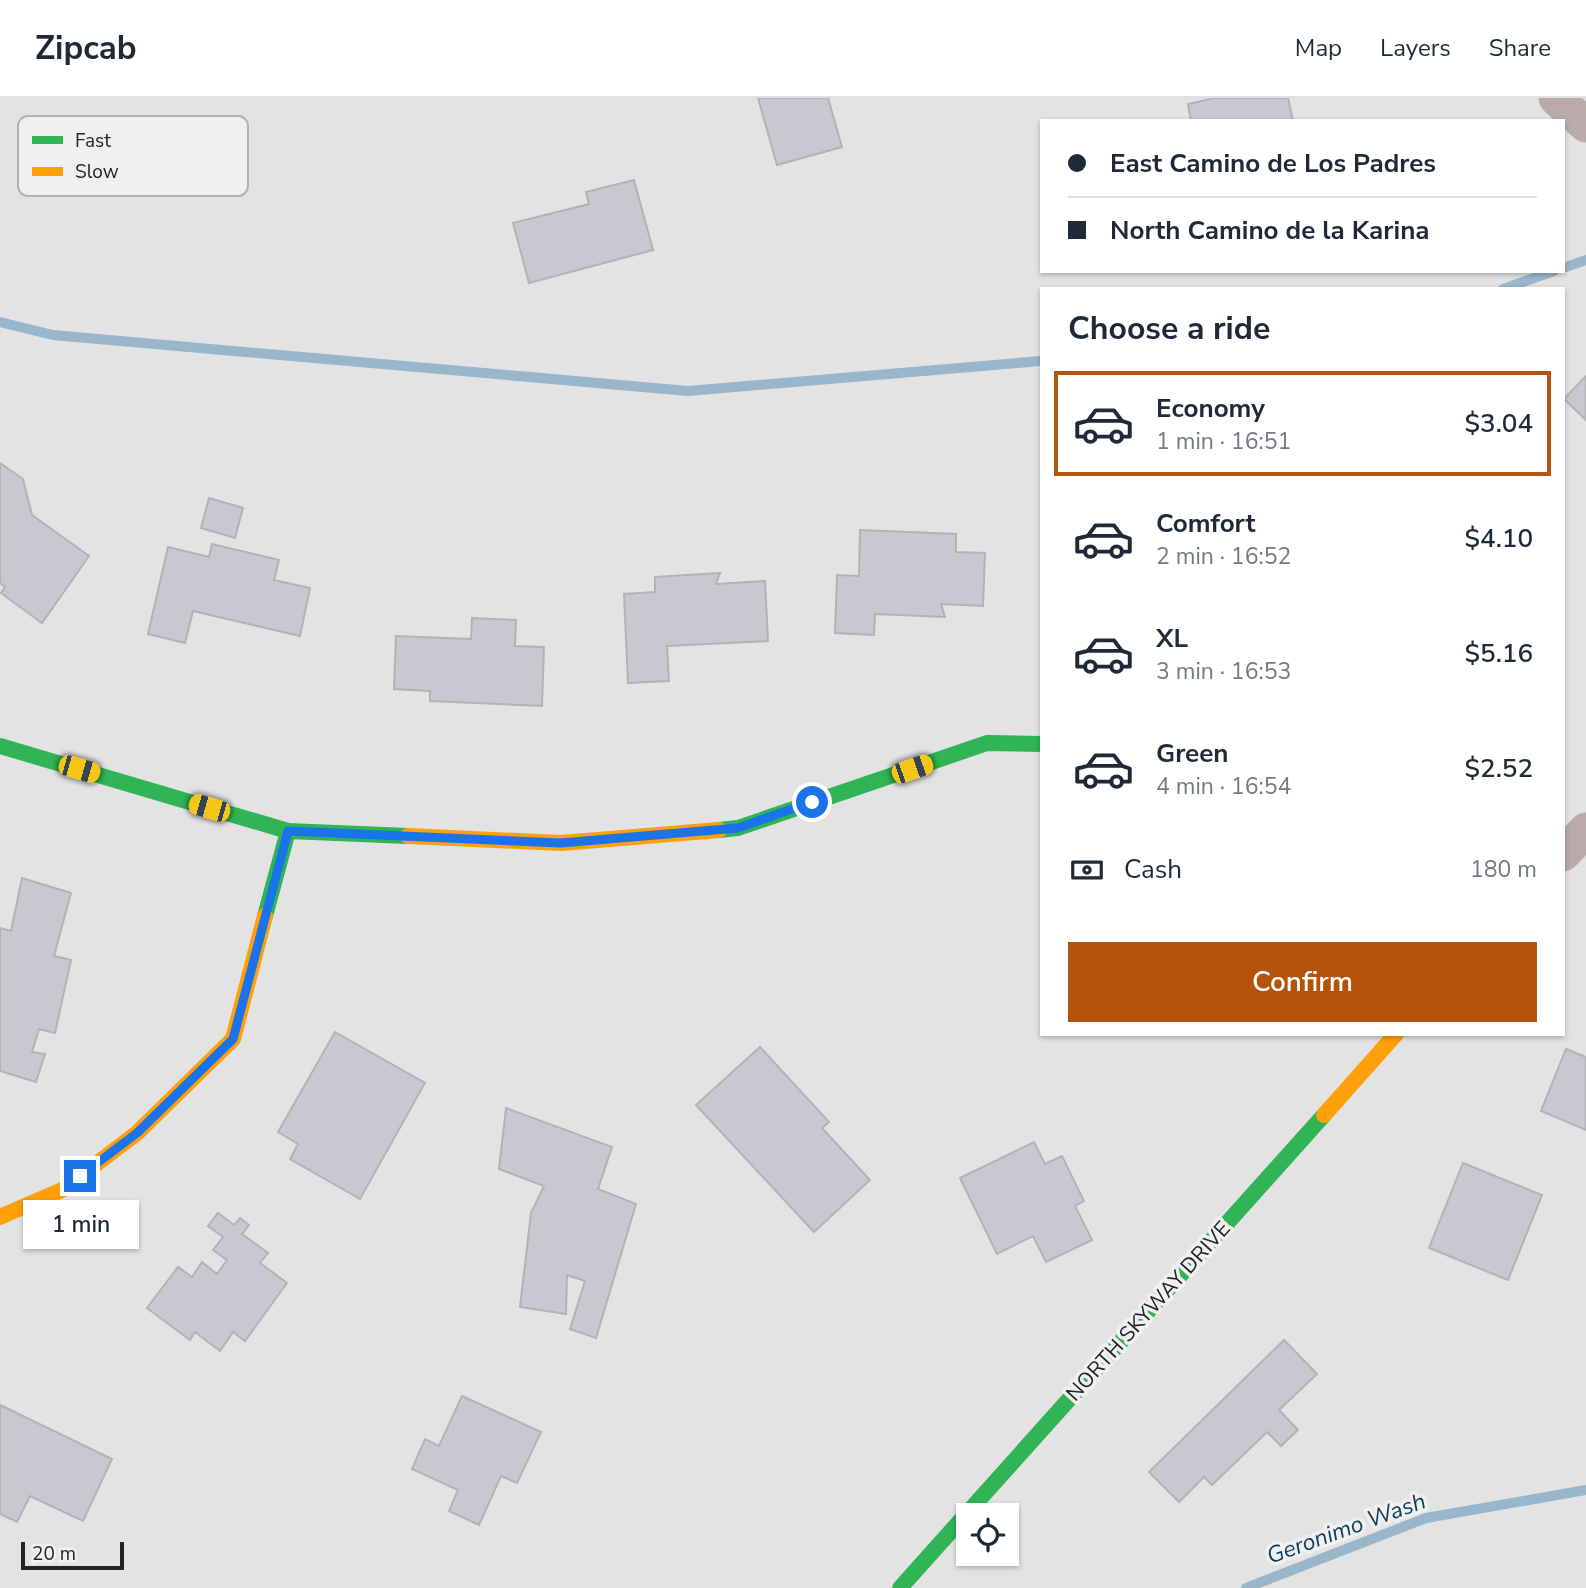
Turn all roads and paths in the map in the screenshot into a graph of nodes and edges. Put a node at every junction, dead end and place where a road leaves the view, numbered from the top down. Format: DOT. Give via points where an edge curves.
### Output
graph roads {
  1 [pos="1556,98"];
  2 [pos="1586,125"];
  3 [pos="1040,744"];
  4 [pos="0,746"];
  5 [pos="1586,830"];
  6 [pos="288,831"];
  7 [pos="1565,852"];
  8 [pos="1394,1036"];
  9 [pos="0,1217"];
  10 [pos="900,1588"];
  1 -- 2 [label="street"];
  3 -- 6 [label="street" via="987,743 738,828 561,843"];
  4 -- 6 [label="street"];
  5 -- 7 [label="street"];
  6 -- 9 [label="street" via="233,1039 137,1133 62,1190"];
  8 -- 10 [label="street, NORTH SKYWAY DRIVE"];
}
